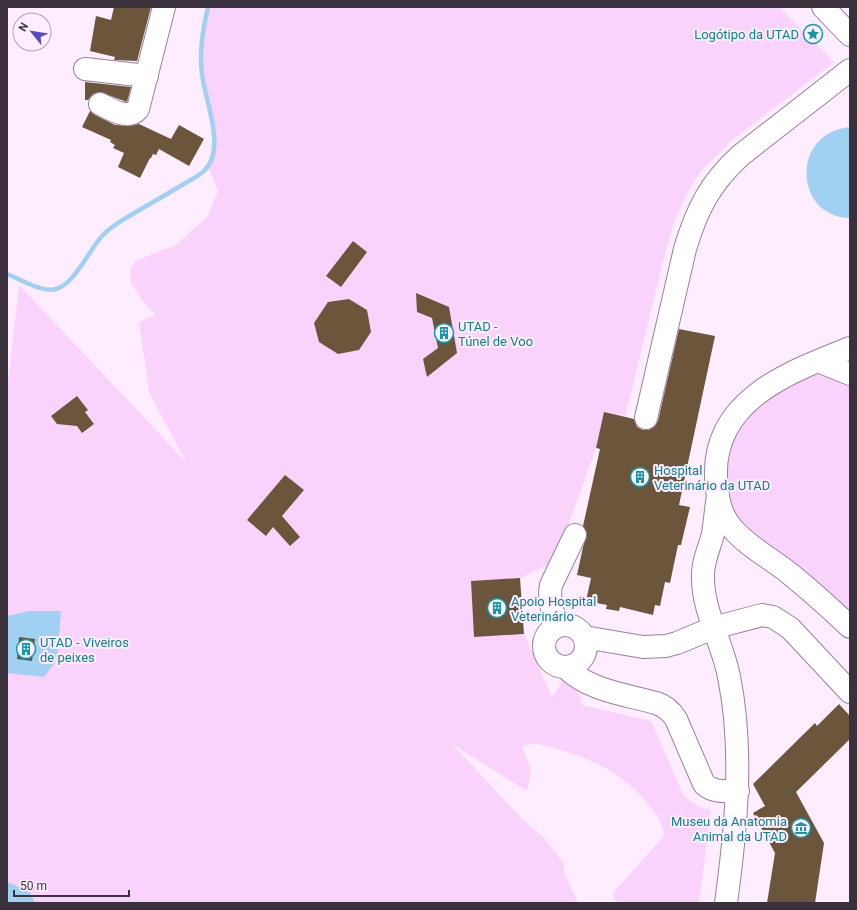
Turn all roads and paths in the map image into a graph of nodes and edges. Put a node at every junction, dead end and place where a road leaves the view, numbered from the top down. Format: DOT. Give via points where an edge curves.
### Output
graph roads {
  1 [pos="164,7"];
  2 [pos="823,7"];
  3 [pos="850,35"];
  4 [pos="85,69"];
  5 [pos="850,70"];
  6 [pos="147,76"];
  7 [pos="100,104"];
  8 [pos="850,348"];
  9 [pos="818,361"];
  10 [pos="850,374"];
  11 [pos="646,418"];
  12 [pos="718,495"];
  13 [pos="575,535"];
  14 [pos="744,540"];
  15 [pos="704,564"];
  16 [pos="557,626"];
  17 [pos="850,627"];
  18 [pos="713,628"];
  19 [pos="584,637"];
  20 [pos="565,667"];
  21 [pos="850,692"];
  22 [pos="738,791"];
  23 [pos="726,903"];
  1 -- 6 [label="street"];
  2 -- 3 [label="street"];
  4 -- 6 [label="street"];
  5 -- 11 [label="street" via="741,155 710,188 685,249"];
  6 -- 7 [label="street" via="139,106 133,113 123,114"];
  8 -- 9 [label="street"];
  9 -- 10 [label="street"];
  9 -- 12 [label="street" via="763,389 736,413 725,432 718,452"];
  12 -- 14 [label="street" via="727,521"];
  12 -- 15 [label="street" via="713,532"];
  13 -- 16 [label="street" via="551,585 550,599"];
  14 -- 15 [label="street" via="724,546"];
  14 -- 17 [label="street" via="788,573"];
  15 -- 18 [label="street" via="703,584"];
  16 -- 19 [label="street" via="571,625"];
  16 -- 20 [label="street" via="546,636 544,650 551,662"];
  18 -- 19 [label="street" via="678,643 654,648"];
  18 -- 21 [label="street" via="757,615 773,617 790,628"];
  18 -- 22 [label="street" via="727,668 732,695"];
  19 -- 20 [label="street" via="586,646 582,658"];
  20 -- 22 [label="street" via="579,679 593,686 665,706 676,719 704,784 717,791"];
  22 -- 23 [label="street"];
}
